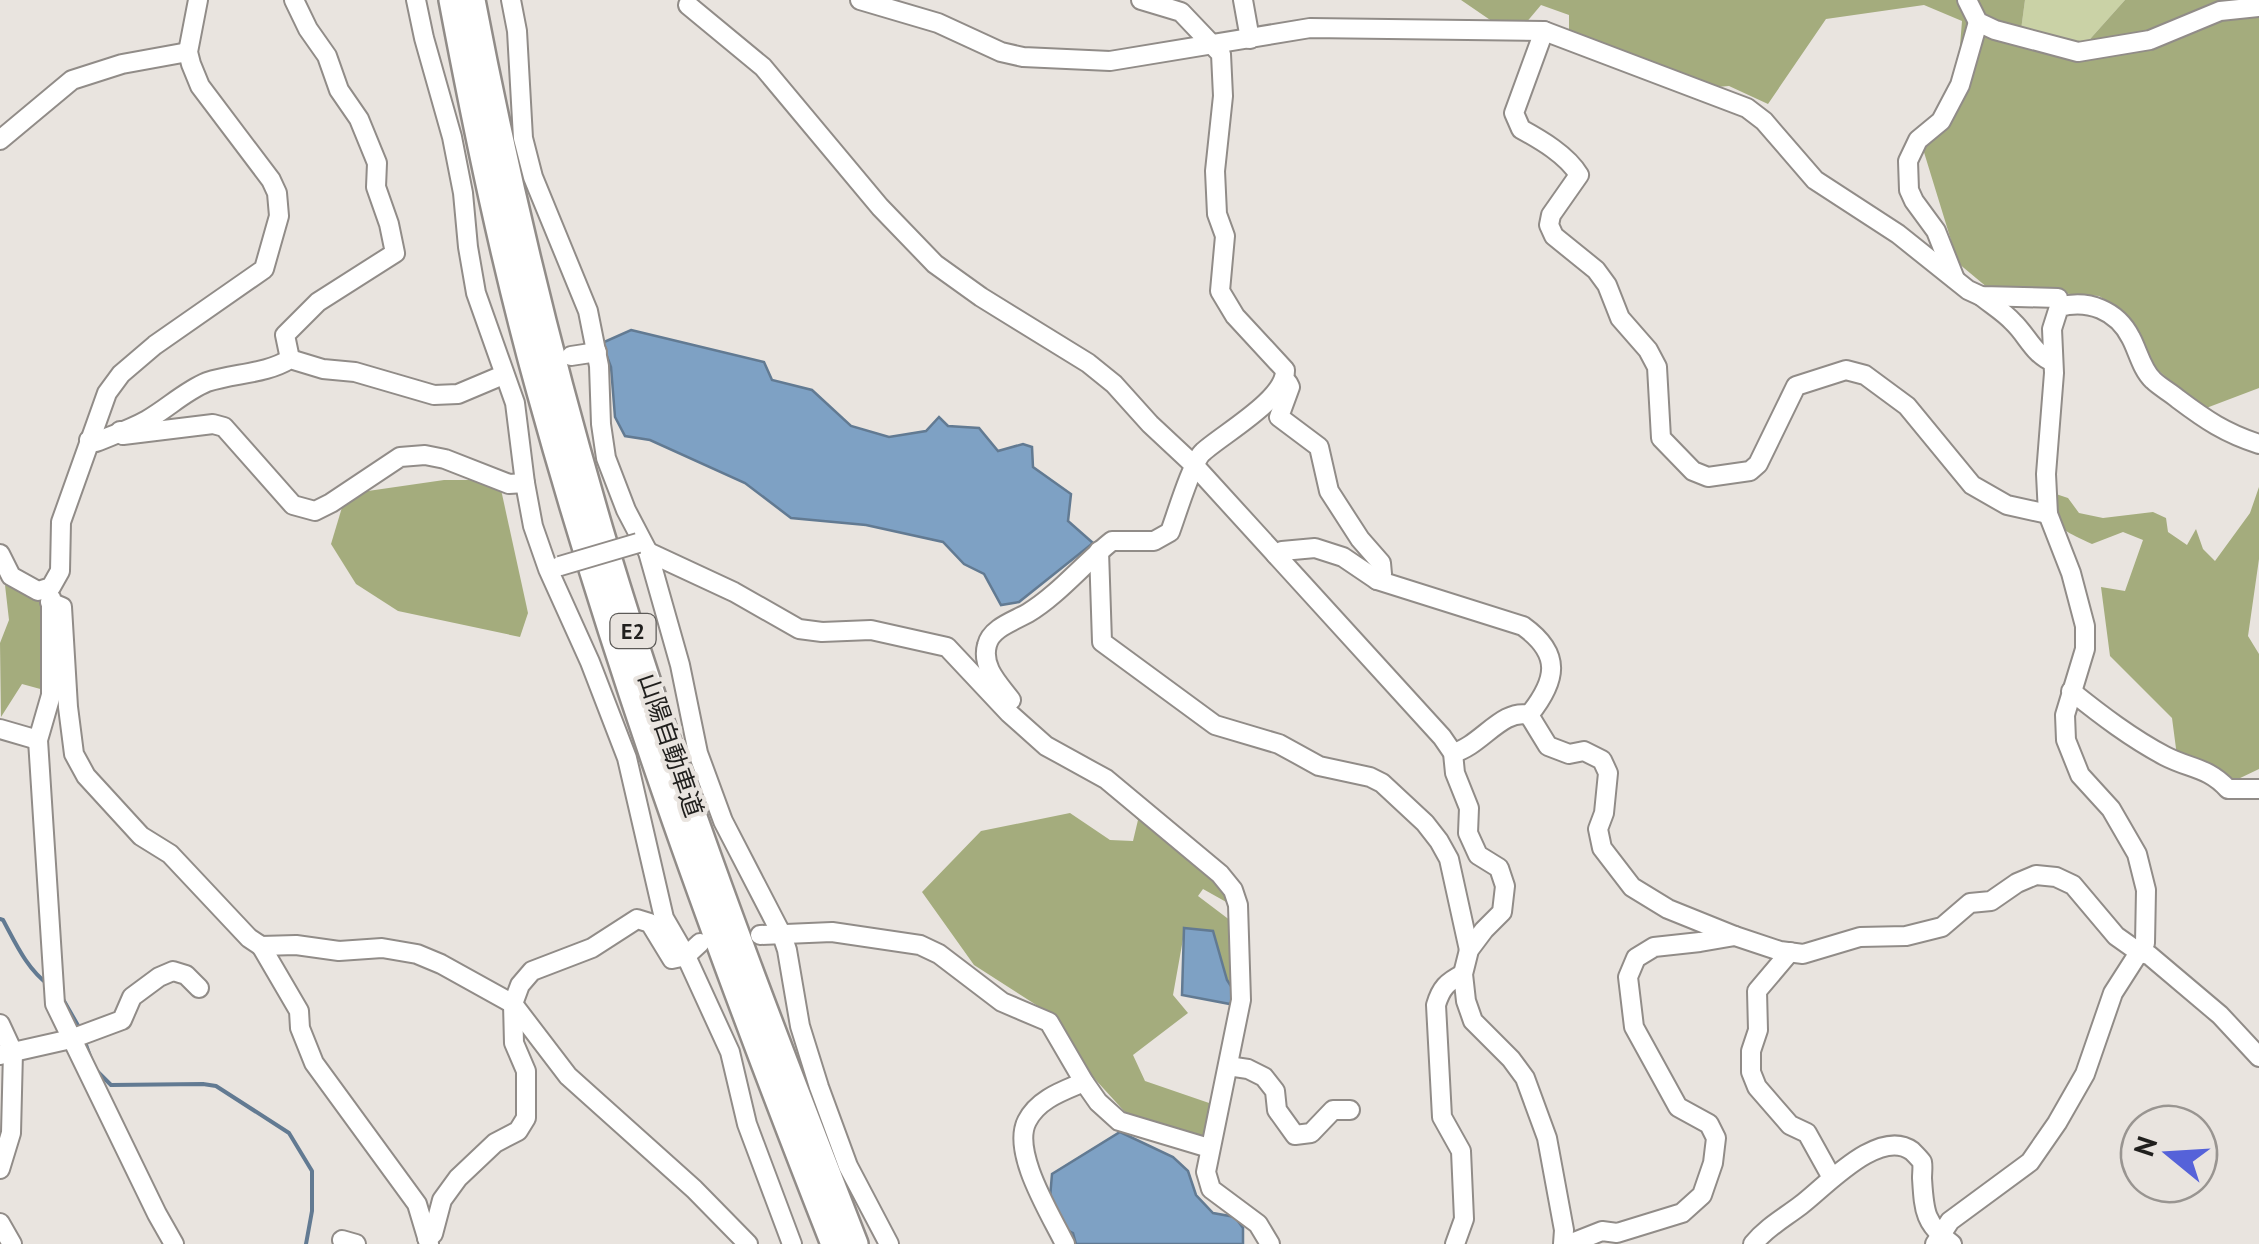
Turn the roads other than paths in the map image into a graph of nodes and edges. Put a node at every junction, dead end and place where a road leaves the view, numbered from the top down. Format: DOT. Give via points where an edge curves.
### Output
graph roads {
  1 [pos="198,0"];
  2 [pos="294,0"];
  3 [pos="416,0"];
  4 [pos="452,0"];
  5 [pos="472,0"];
  6 [pos="511,0"];
  7 [pos="860,0"];
  8 [pos="1141,0"];
  9 [pos="1243,0"];
  10 [pos="1967,0"];
  11 [pos="688,2"];
  12 [pos="2259,7"];
  13 [pos="1978,22"];
  14 [pos="1544,31"];
  15 [pos="1250,39"];
  16 [pos="1213,44"];
  17 [pos="188,52"];
  18 [pos="0,140"];
  19 [pos="1955,280"];
  20 [pos="1981,296"];
  21 [pos="2059,306"];
  22 [pos="596,352"];
  23 [pos="571,356"];
  24 [pos="290,358"];
  25 [pos="2053,362"];
  26 [pos="496,378"];
  27 [pos="1286,379"];
  28 [pos="120,431"];
  29 [pos="90,440"];
  30 [pos="2259,444"];
  31 [pos="1195,466"];
  32 [pos="525,483"];
  33 [pos="2048,514"];
  34 [pos="643,545"];
  35 [pos="1099,551"];
  36 [pos="1276,555"];
  37 [pos="1,562"];
  38 [pos="554,568"];
  39 [pos="1378,580"];
  40 [pos="51,595"];
  41 [pos="2072,691"];
  42 [pos="1009,712"];
  43 [pos="1529,715"];
  44 [pos="0,729"];
  45 [pos="38,740"];
  46 [pos="1452,754"];
  47 [pos="2259,789"];
  48 [pos="760,935"];
  49 [pos="782,935"];
  50 [pos="1735,936"];
  51 [pos="700,942"];
  52 [pos="261,946"];
  53 [pos="1470,950"];
  54 [pos="1790,952"];
  55 [pos="2140,953"];
  56 [pos="686,956"];
  57 [pos="1463,974"];
  58 [pos="199,988"];
  59 [pos="513,1004"];
  60 [pos="0,1024"];
  61 [pos="71,1040"];
  62 [pos="6,1053"];
  63 [pos="2259,1057"];
  64 [pos="1228,1066"];
  65 [pos="1084,1082"];
  66 [pos="1350,1110"];
  67 [pos="1209,1148"];
  68 [pos="0,1169"];
  69 [pos="1832,1178"];
  70 [pos="0,1223"];
  71 [pos="428,1241"];
  72 [pos="1942,1241"];
  73 [pos="12,1244"];
  74 [pos="174,1244"];
  75 [pos="748,1244"];
  76 [pos="792,1244"];
  77 [pos="834,1244"];
  78 [pos="855,1244"];
  79 [pos="889,1244"];
  80 [pos="1064,1244"];
  81 [pos="1270,1244"];
  82 [pos="1455,1244"];
  83 [pos="1566,1244"];
  84 [pos="1753,1244"];
  1 -- 17 [label="street"];
  2 -- 24 [label="street" via="378,162 376,187 395,253 318,302 285,335"];
  3 -- 32 [label="street" via="460,174 476,293 515,404"];
  4 -- 77 [label="highway, 山陽自動車道 / E2" via="501,238 582,538 668,802"];
  5 -- 78 [label="highway, 山陽自動車道 / E2" via="520,234 601,532 725,902"];
  6 -- 22 [label="street" via="523,138 588,311"];
  7 -- 16 [label="street" via="1023,57 1110,61"];
  8 -- 16 [label="street" via="1181,12"];
  9 -- 15 [label="street"];
  10 -- 13 [label="street"];
  11 -- 31 [label="street" via="763,67 936,264 1088,363"];
  12 -- 13 [label="street" via="2220,11 2150,40 2078,52"];
  13 -- 19 [label="street" via="1960,85 1908,161 1914,201 1936,231"];
  14 -- 15 [label="street" via="1310,28"];
  14 -- 19 [label="street" via="1747,108 1815,180"];
  14 -- 33 [label="street" via="1514,113 1520,129 1580,175 1549,225 1596,270 1620,318 1648,350 1657,368 1661,438 1693,472 1750,471 1796,386 1846,370 1866,375 1906,406 1972,485 2007,505"];
  15 -- 16 [label="street"];
  16 -- 27 [label="street" via="1222,54 1224,96 1214,171 1225,236 1220,291"];
  17 -- 18 [label="street" via="72,80"];
  17 -- 29 [label="street" via="200,86 271,180 279,216 264,269 121,374 107,392"];
  19 -- 20 [label="street"];
  20 -- 21 [label="street" via="2058,298"];
  20 -- 25 [label="street"];
  21 -- 25 [label="street"];
  21 -- 30 [label="street" via="2097,306 2115,317 2150,378 2214,426"];
  22 -- 23 [label="street"];
  22 -- 34 [label="street" via="606,458"];
  24 -- 26 [label="street" via="434,395 458,394"];
  24 -- 28 [label="street" via="204,384"];
  25 -- 33 [label="street"];
  27 -- 31 [label="street" via="1277,394 1198,456"];
  27 -- 39 [label="street" via="1290,387 1279,417 1320,447 1330,491 1382,563"];
  28 -- 29 [label="street"];
  28 -- 32 [label="street" via="224,428 293,505 315,511 400,457 445,458 509,484"];
  29 -- 40 [label="street" via="61,522 60,571"];
  31 -- 35 [label="street" via="1170,532 1154,541 1112,541"];
  31 -- 36 [label="street"];
  32 -- 38 [label="street" via="533,526"];
  33 -- 41 [label="street" via="2085,626"];
  34 -- 38 [label="street, bridge"];
  34 -- 42 [label="street" via="800,628 871,630 947,647"];
  34 -- 49 [label="street" via="671,630 698,754 723,821"];
  35 -- 42 [label="street" via="1034,610 993,632 989,672 1014,704"];
  35 -- 53 [label="street" via="1102,642 1215,724 1382,783 1444,850"];
  36 -- 39 [label="street" via="1315,548"];
  36 -- 46 [label="street"];
  37 -- 40 [label="street" via="11,576"];
  38 -- 56 [label="street" via="627,758 664,918"];
  39 -- 43 [label="street" via="1522,626 1540,638 1552,675"];
  40 -- 45 [label="street" via="51,695"];
  40 -- 52 [label="street" via="62,606 74,754 86,776"];
  41 -- 47 [label="street" via="2164,755 2215,775 2228,788"];
  41 -- 55 [label="street" via="2064,715 2066,740 2080,774 2137,854 2146,890"];
  42 -- 64 [label="street" via="1046,746 1106,779 1232,890 1241,1000"];
  43 -- 46 [label="street" via="1508,716"];
  43 -- 50 [label="street" via="1548,746 1602,760 1608,773 1598,828 1602,848 1632,887"];
  44 -- 45 [label="street"];
  45 -- 61 [label="street" via="55,1004"];
  46 -- 53 [label="street" via="1469,808 1468,833 1505,886 1502,912"];
  48 -- 49 [label="street"];
  49 -- 65 [label="street" via="832,932 920,944 1002,1002 1049,1022"];
  49 -- 79 [label="street" via="819,1087 848,1166"];
  50 -- 54 [label="street"];
  50 -- 83 [label="street" via="1654,946 1636,958 1628,977 1634,1027 1678,1107 1708,1124 1716,1138 1702,1195 1682,1212"];
  51 -- 56 [label="street"];
  52 -- 59 [label="street" via="417,954"];
  52 -- 71 [label="street" via="300,1011 314,1063 417,1204"];
  53 -- 57 [label="street"];
  54 -- 55 [label="street" via="1942,927 1970,903 1991,900 2036,875 2073,886"];
  54 -- 69 [label="street" via="1757,991 1751,1072 1790,1125 1807,1133"];
  55 -- 63 [label="street" via="2220,1015"];
  55 -- 72 [label="street" via="2113,993 2085,1074 2057,1123 2030,1162 1950,1222"];
  56 -- 59 [label="street" via="672,959 650,923 637,919 592,948 532,971"];
  56 -- 76 [label="street" via="730,1052 747,1124"];
  57 -- 82 [label="street" via="1440,990 1436,1005 1442,1117 1461,1151 1464,1218"];
  57 -- 83 [label="street" via="1473,1021 1525,1078 1547,1138"];
  58 -- 61 [label="street" via="173,971 132,998 122,1020"];
  59 -- 71 [label="street" via="514,1043 526,1070 526,1118 518,1132 495,1143 458,1178"];
  59 -- 75 [label="street" via="568,1076"];
  60 -- 62 [label="street"];
  61 -- 62 [label="street"];
  61 -- 74 [label="street"];
  62 -- 68 [label="street" via="12,1133"];
  64 -- 66 [label="street" via="1264,1077 1294,1134 1312,1132 1333,1110"];
  64 -- 67 [label="street"];
  65 -- 67 [label="street" via="1118,1121"];
  65 -- 80 [label="street" via="1038,1106 1022,1139 1037,1193"];
  67 -- 81 [label="street" via="1211,1188 1258,1224"];
  69 -- 72 [label="street" via="1877,1148 1906,1147 1922,1162 1924,1209"];
  69 -- 84 [label="street"];
  70 -- 73 [label="street"];
}
